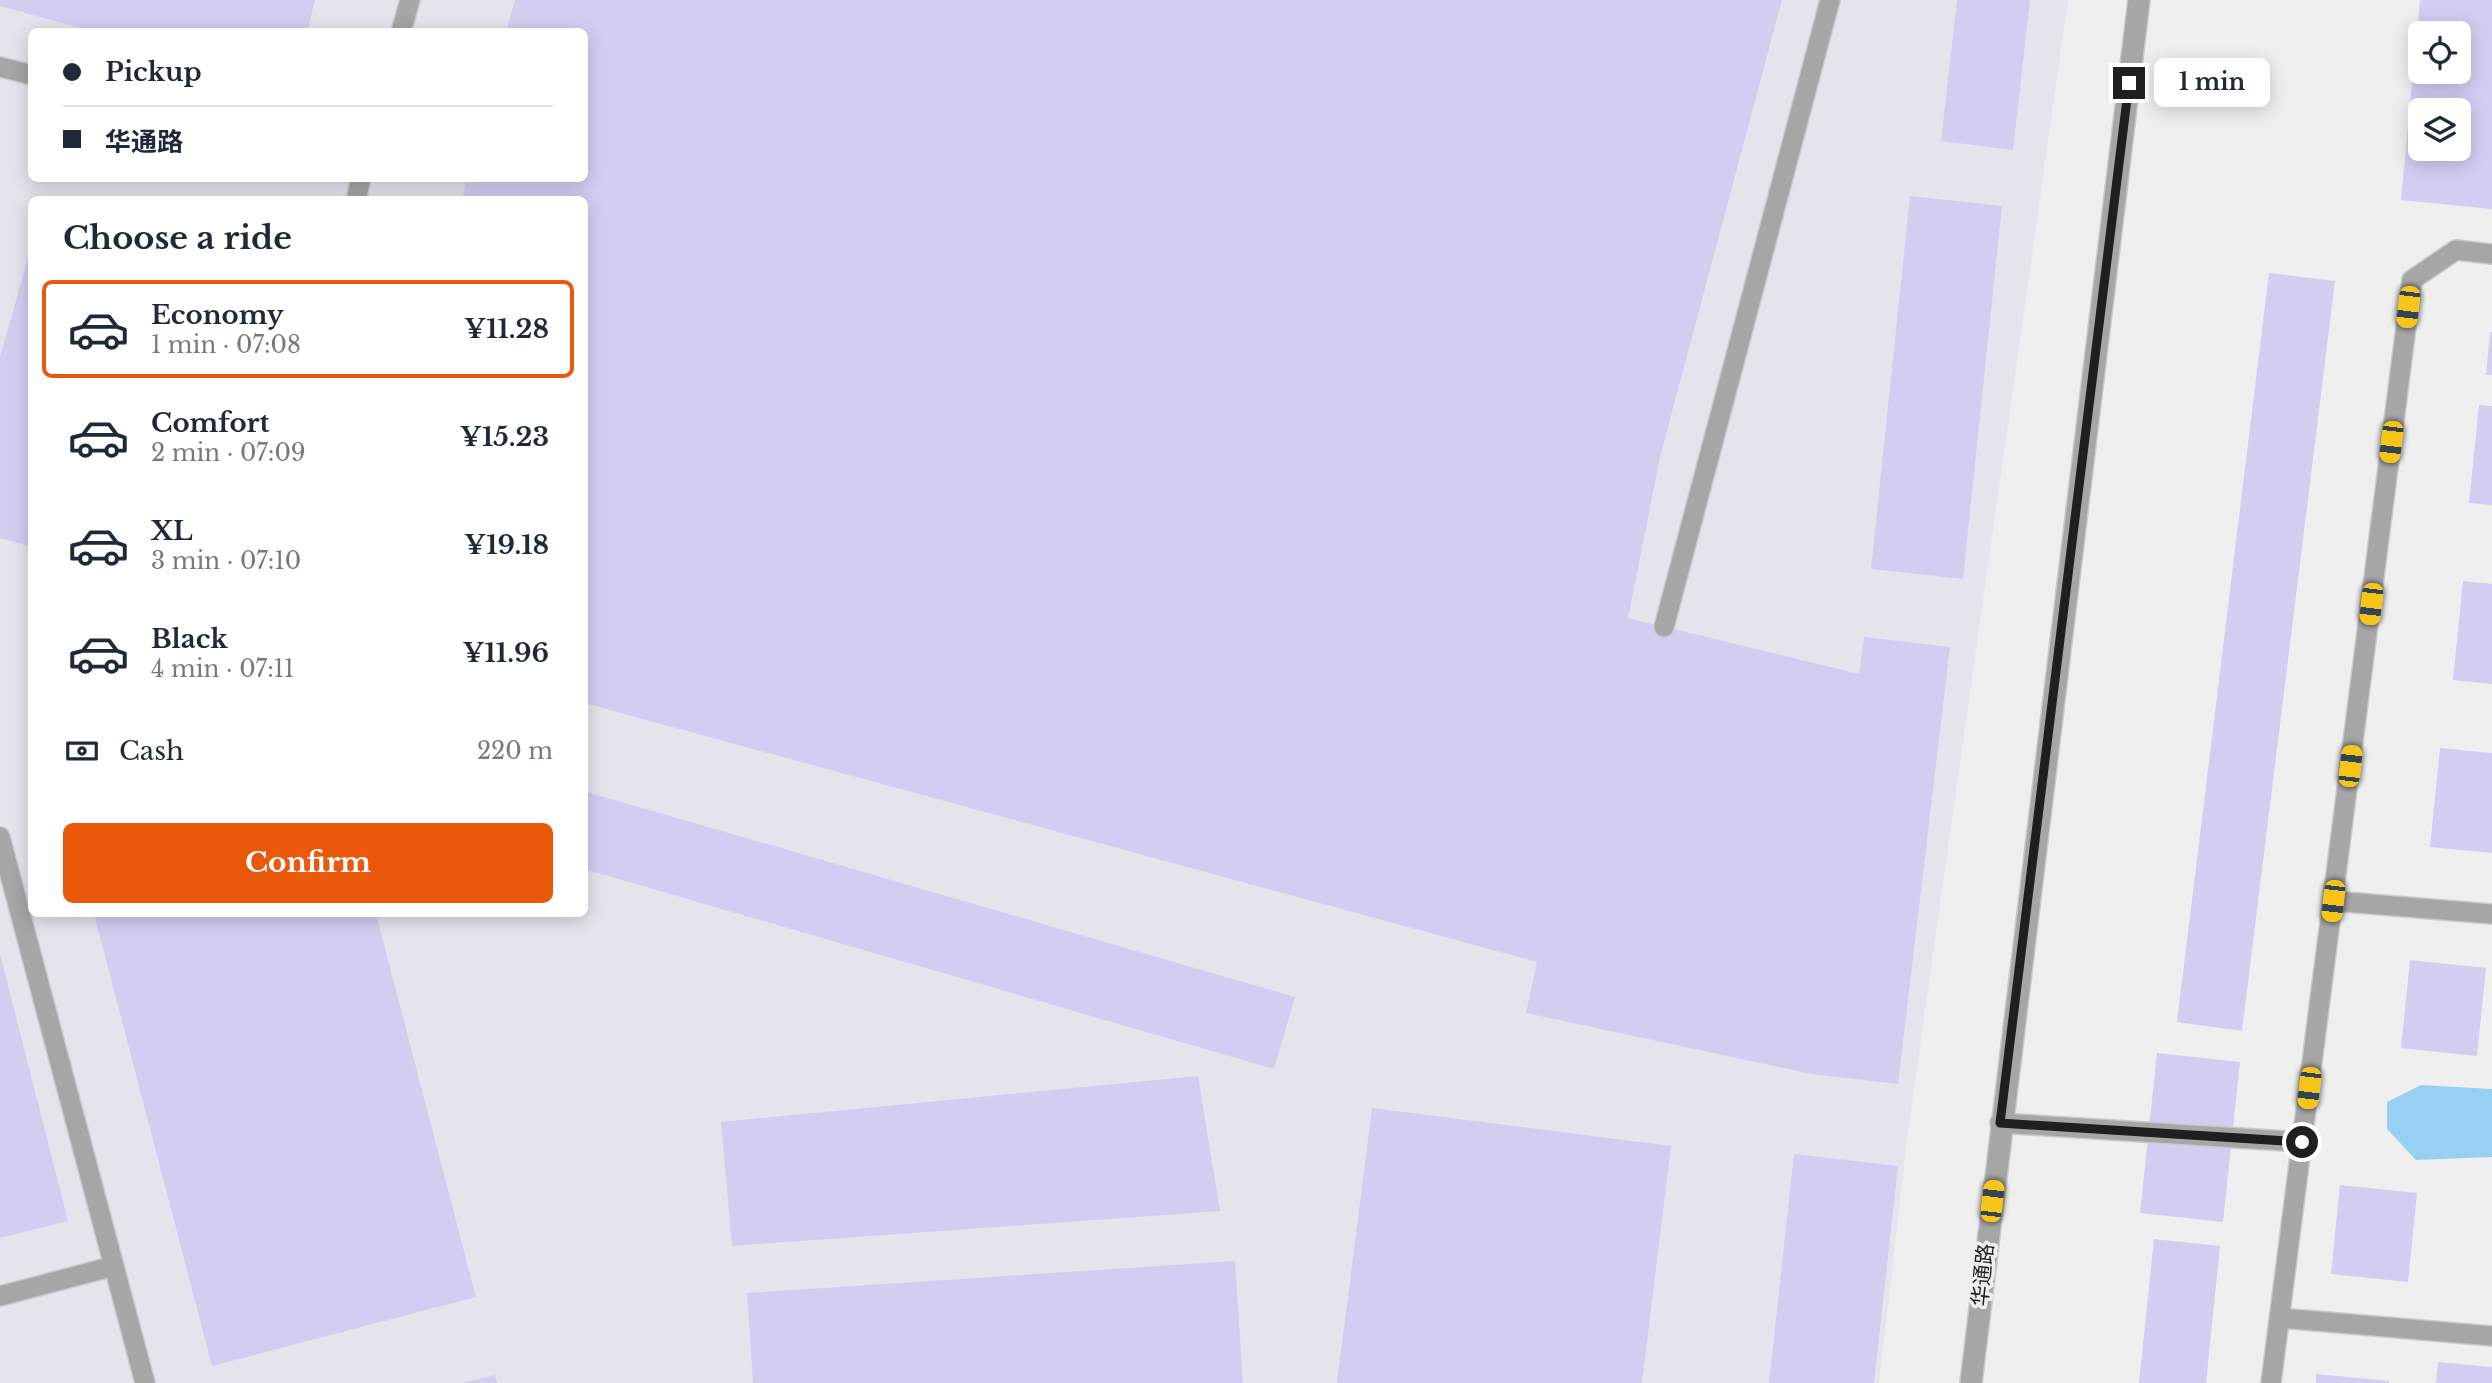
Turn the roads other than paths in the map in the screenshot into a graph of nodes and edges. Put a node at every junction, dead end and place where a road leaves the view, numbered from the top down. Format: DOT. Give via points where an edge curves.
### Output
graph roads {
  1 [pos="410,0"];
  2 [pos="1830,0"];
  3 [pos="2139,0"];
  4 [pos="402,28"];
  5 [pos="0,66"];
  6 [pos="28,74"];
  7 [pos="2492,254"];
  8 [pos="1664,628"];
  9 [pos="0,837"];
  10 [pos="2333,901"];
  11 [pos="2492,914"];
  12 [pos="2000,1123"];
  13 [pos="2302,1142"];
  14 [pos="114,1266"];
  15 [pos="0,1296"];
  16 [pos="2280,1318"];
  17 [pos="2492,1336"];
  18 [pos="145,1383"];
  19 [pos="1971,1383"];
  20 [pos="2271,1383"];
  1 -- 4 [label="lane"];
  2 -- 8 [label="lane"];
  3 -- 12 [label="street, 华通路"];
  5 -- 6 [label="lane"];
  7 -- 10 [label="lane" via="2456,250 2412,280"];
  9 -- 14 [label="lane"];
  10 -- 11 [label="lane"];
  10 -- 13 [label="lane"];
  12 -- 13 [label="lane"];
  12 -- 19 [label="street, 华通路"];
  13 -- 16 [label="lane"];
  14 -- 15 [label="lane"];
  14 -- 18 [label="lane"];
  16 -- 17 [label="lane"];
  16 -- 20 [label="lane"];
}
